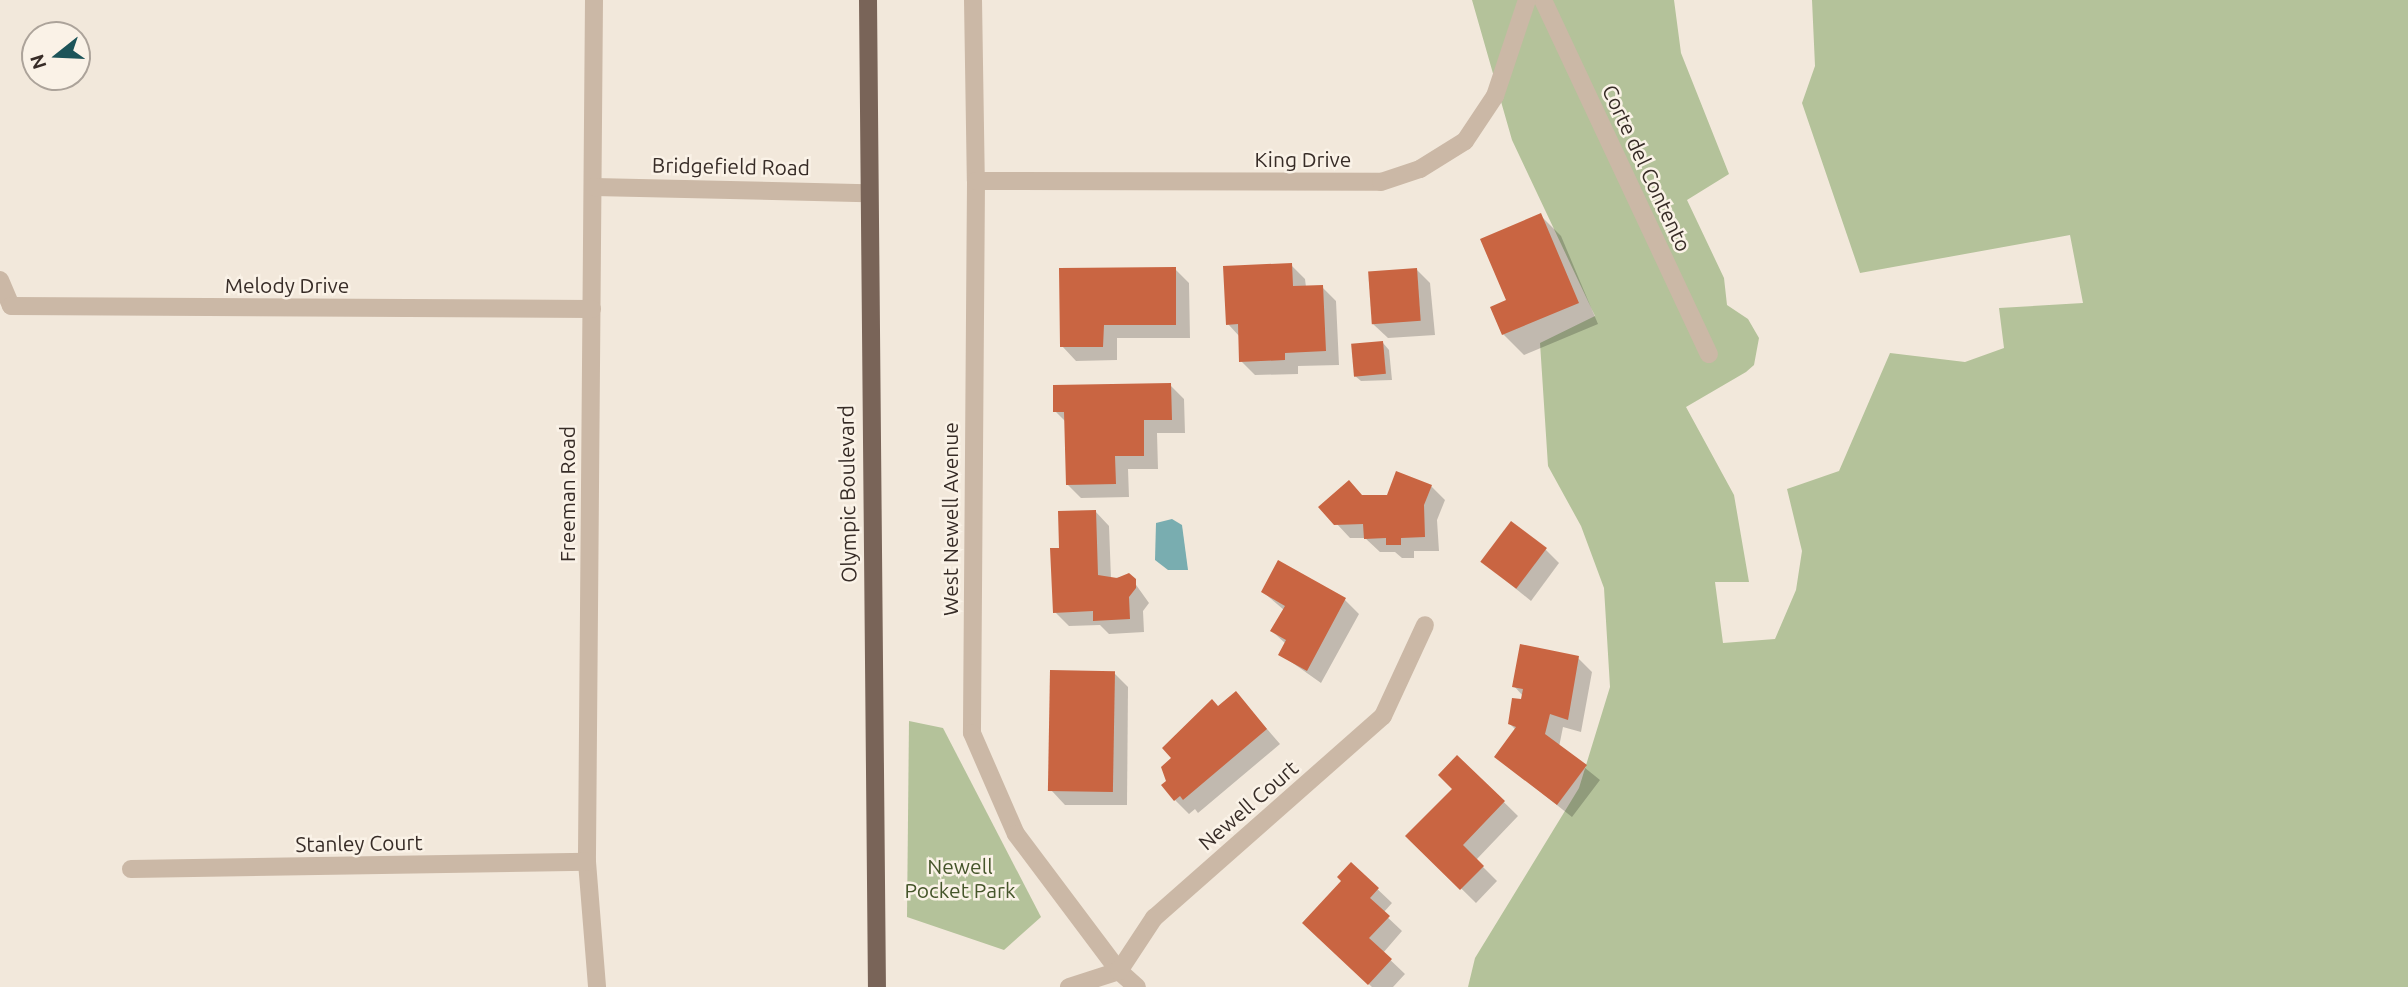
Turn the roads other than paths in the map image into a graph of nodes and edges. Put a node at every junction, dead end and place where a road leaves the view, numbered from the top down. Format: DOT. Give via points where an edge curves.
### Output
graph roads {
  1 [pos="594,0"];
  2 [pos="868,0"];
  3 [pos="973,0"];
  4 [pos="1527,0"];
  5 [pos="1543,0"];
  6 [pos="976,181"];
  7 [pos="594,187"];
  8 [pos="867,193"];
  9 [pos="0,280"];
  10 [pos="592,309"];
  11 [pos="1710,354"];
  12 [pos="1425,625"];
  13 [pos="587,862"];
  14 [pos="131,869"];
  15 [pos="1119,971"];
  16 [pos="597,987"];
  17 [pos="877,987"];
  18 [pos="1069,987"];
  19 [pos="1138,987"];
  1 -- 7 [label="street, Freeman Road"];
  2 -- 8 [label="main road, Olympic Boulevard"];
  3 -- 6 [label="street, West Newell Avenue"];
  4 -- 6 [label="street, King Drive" via="1495,96 1465,141 1381,182"];
  5 -- 11 [label="street, Corte del Contento"];
  6 -- 15 [label="street, West Newell Avenue" via="972,733 1016,834"];
  7 -- 8 [label="street, Bridgefield Road"];
  7 -- 10 [label="street, Freeman Road"];
  8 -- 17 [label="main road, Olympic Boulevard"];
  9 -- 10 [label="street, Melody Drive" via="11,306"];
  10 -- 13 [label="street, Freeman Road"];
  12 -- 15 [label="street, Newell Court" via="1383,716 1154,918"];
  13 -- 14 [label="street, Stanley Court"];
  13 -- 16 [label="street, Freeman Road"];
  15 -- 18 [label="street"];
  15 -- 19 [label="street, West Newell Avenue"];
}
